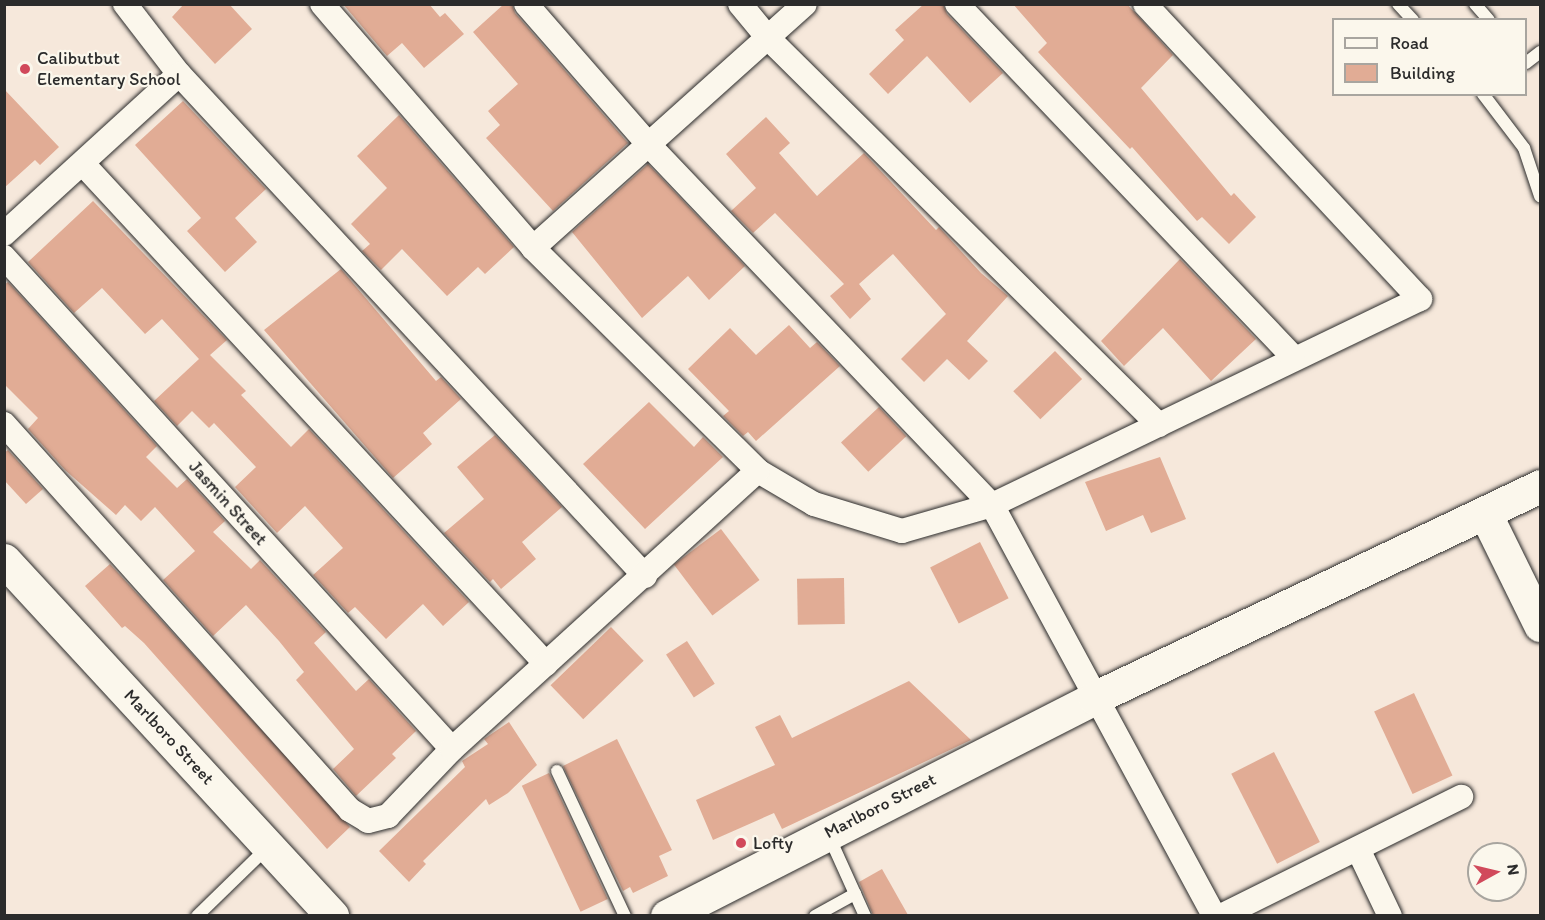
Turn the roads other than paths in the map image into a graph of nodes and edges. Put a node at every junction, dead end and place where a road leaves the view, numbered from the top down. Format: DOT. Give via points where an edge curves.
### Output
graph roads {
  1 [pos="125,4"];
  2 [pos="322,4"];
  3 [pos="526,4"];
  4 [pos="740,4"];
  5 [pos="805,4"];
  6 [pos="957,4"];
  7 [pos="1145,4"];
  8 [pos="1398,4"];
  9 [pos="1475,4"];
  10 [pos="1411,18"];
  11 [pos="1487,18"];
  12 [pos="768,38"];
  13 [pos="1540,52"];
  14 [pos="1527,61"];
  15 [pos="179,74"];
  16 [pos="1485,96"];
  17 [pos="649,145"];
  18 [pos="84,165"];
  19 [pos="1540,196"];
  20 [pos="4,234"];
  21 [pos="533,248"];
  22 [pos="4,257"];
  23 [pos="1293,357"];
  24 [pos="4,424"];
  25 [pos="1159,425"];
  26 [pos="758,471"];
  27 [pos="1540,486"];
  28 [pos="992,506"];
  29 [pos="1485,513"];
  30 [pos="4,560"];
  31 [pos="645,576"];
  32 [pos="1540,625"];
  33 [pos="546,664"];
  34 [pos="1094,698"];
  35 [pos="452,749"];
  36 [pos="557,771"];
  37 [pos="1461,796"];
  38 [pos="828,833"];
  39 [pos="270,846"];
  40 [pos="1358,849"];
  41 [pos="855,894"];
  42 [pos="197,915"];
  43 [pos="332,915"];
  44 [pos="625,915"];
  45 [pos="667,915"];
  46 [pos="815,915"];
  47 [pos="865,915"];
  48 [pos="1390,915"];
  1 -- 15 [label="street"];
  2 -- 21 [label="street"];
  3 -- 17 [label="street"];
  4 -- 12 [label="street"];
  5 -- 12 [label="street"];
  6 -- 23 [label="street"];
  7 -- 23 [label="street" via="1420,299"];
  8 -- 10 [label="lane"];
  9 -- 11 [label="lane"];
  12 -- 17 [label="street"];
  12 -- 25 [label="street"];
  13 -- 14 [label="lane"];
  15 -- 18 [label="street"];
  15 -- 31 [label="street"];
  16 -- 19 [label="lane" via="1524,148"];
  17 -- 21 [label="street"];
  17 -- 28 [label="street"];
  18 -- 20 [label="street"];
  18 -- 33 [label="street"];
  21 -- 26 [label="street"];
  22 -- 35 [label="street, Jasmin Street"];
  23 -- 25 [label="street"];
  24 -- 35 [label="street" via="350,810 368,821 388,816"];
  25 -- 28 [label="street"];
  26 -- 28 [label="street" via="814,504 902,531"];
  26 -- 31 [label="street"];
  27 -- 29 [label="street, Marlboro Street"];
  28 -- 34 [label="street"];
  29 -- 32 [label="street"];
  29 -- 34 [label="street, Marlboro Street"];
  30 -- 39 [label="street, Marlboro Street"];
  31 -- 33 [label="street"];
  33 -- 35 [label="street"];
  34 -- 38 [label="street, Marlboro Street"];
  34 -- 40 [label="street" via="1214,915 1223,915"];
  36 -- 44 [label="lane"];
  37 -- 40 [label="street"];
  38 -- 41 [label="lane"];
  38 -- 45 [label="street, Marlboro Street"];
  39 -- 42 [label="lane"];
  39 -- 43 [label="street, Marlboro Street"];
  40 -- 48 [label="street"];
  41 -- 46 [label="lane"];
  41 -- 47 [label="lane"];
}
